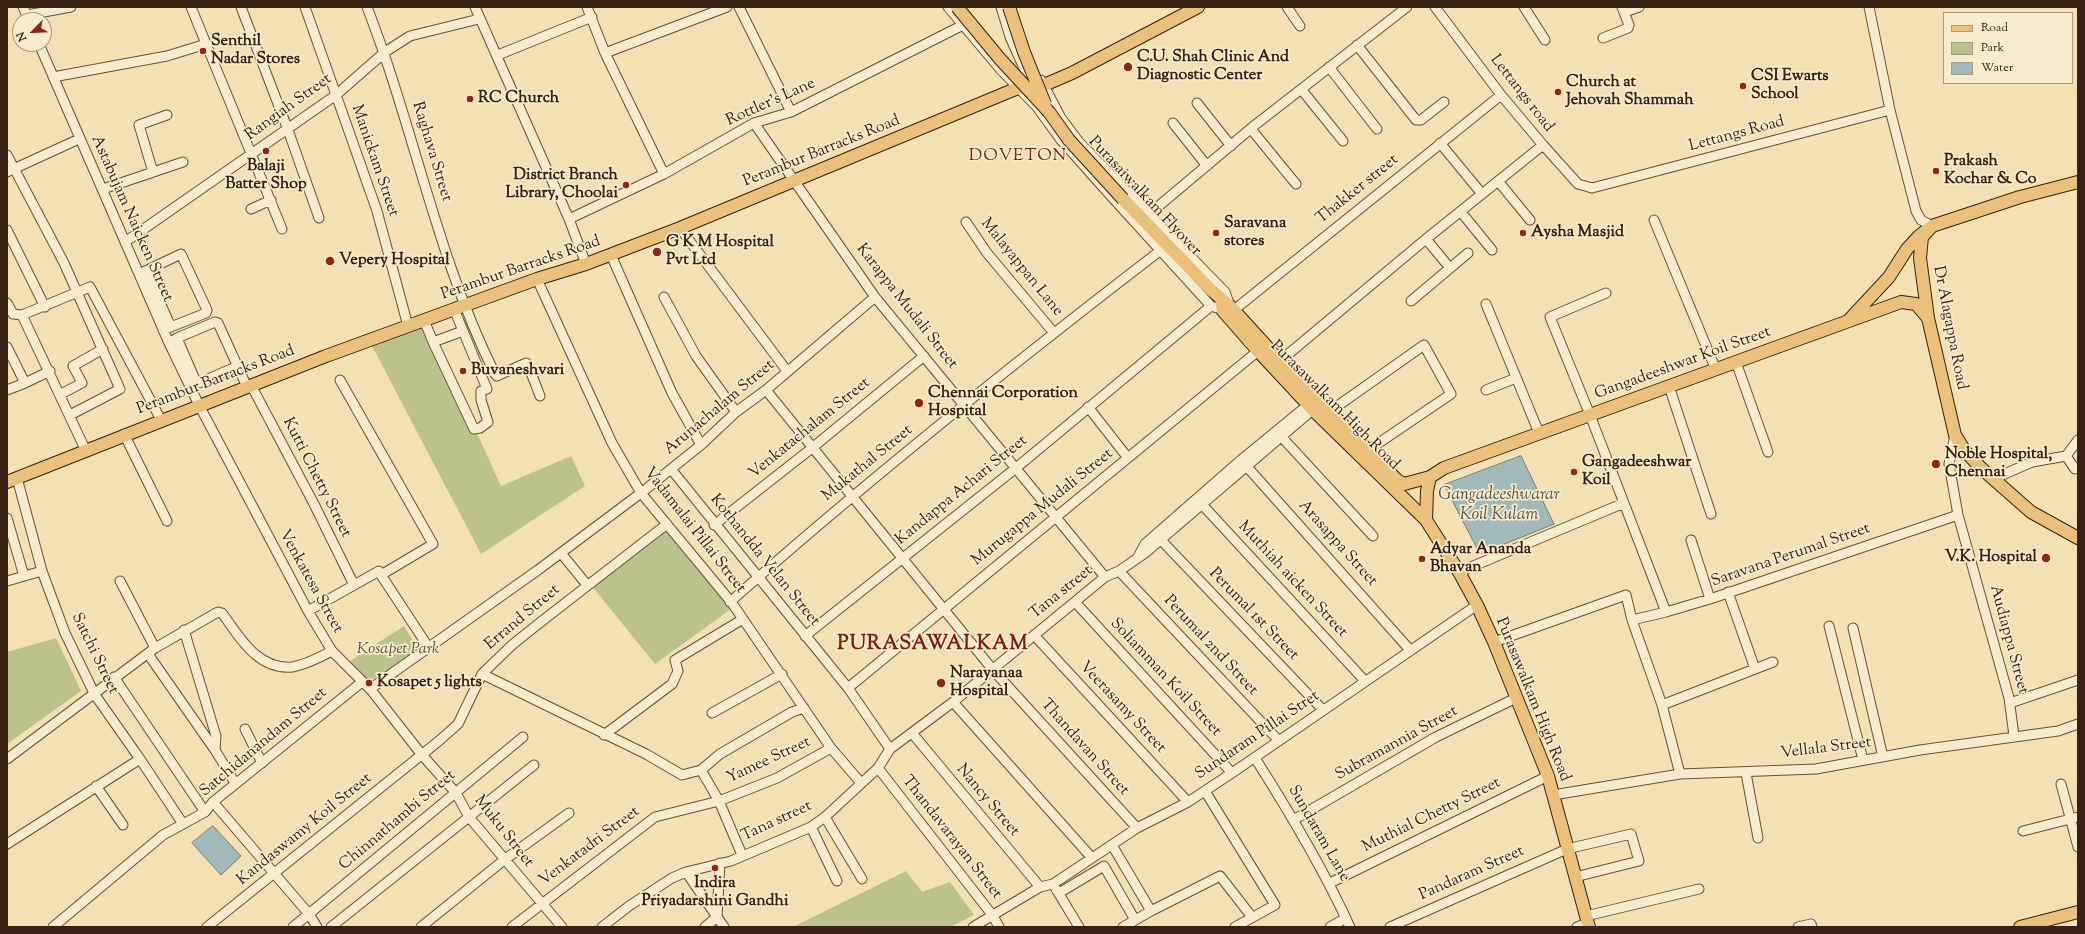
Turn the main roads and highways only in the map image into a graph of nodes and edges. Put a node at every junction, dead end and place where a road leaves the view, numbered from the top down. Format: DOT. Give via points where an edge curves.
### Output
graph roads {
  1 [pos="957,7"];
  2 [pos="1009,7"];
  3 [pos="1198,7"];
  4 [pos="1049,112"];
  5 [pos="2078,182"];
  6 [pos="1932,226"];
  7 [pos="1224,306"];
  8 [pos="1928,318"];
  9 [pos="1846,322"];
  10 [pos="1314,406"];
  11 [pos="1444,468"];
  12 [pos="1430,477"];
  13 [pos="12,480"];
  14 [pos="1426,520"];
  15 [pos="2078,538"];
  16 [pos="2078,912"];
  17 [pos="1585,923"];
  18 [pos="2020,927"];
  1 -- 4 [label="main road, Purasaiwalkam Flyover, bridge"];
  2 -- 4 [label="main road, Purasaiwalkam Flyover, bridge" via="1024,52"];
  3 -- 13 [label="main road, Perambur Barracks Road" via="1072,73 1030,86 611,255 408,326 85,449"];
  4 -- 7 [label="main road, Purasaiwalkam Flyover, bridge" via="1069,140 1122,199"];
  5 -- 6 [label="main road" via="2020,197"];
  6 -- 8 [label="main road, Dr Alagappa Road" via="1922,237 1920,258"];
  6 -- 9 [label="main road" via="1918,236 1889,277"];
  7 -- 10 [label="main road, Purasawalkam High Road" via="1280,361"];
  7 -- 10 [label="main road, Purasawalkam High Road" via="1258,352"];
  8 -- 9 [label="main road, Gangadeeshwar Koil Street" via="1916,304 1901,302"];
  8 -- 15 [label="main road, Dr Alagappa Road" via="1955,435 1965,451 2031,512"];
  9 -- 11 [label="main road, Gangadeeshwar Koil Street"];
  10 -- 12 [label="main road, Purasawalkam High Road" via="1329,412 1397,480 1404,484"];
  10 -- 14 [label="main road, Purasawalkam High Road"];
  11 -- 12 [label="main road, Purasawalkam High Road"];
  12 -- 14 [label="main road"];
  14 -- 17 [label="main road, Purasawalkam High Road" via="1460,572 1477,605 1548,776"];
  16 -- 18 [label="main road"];
}
